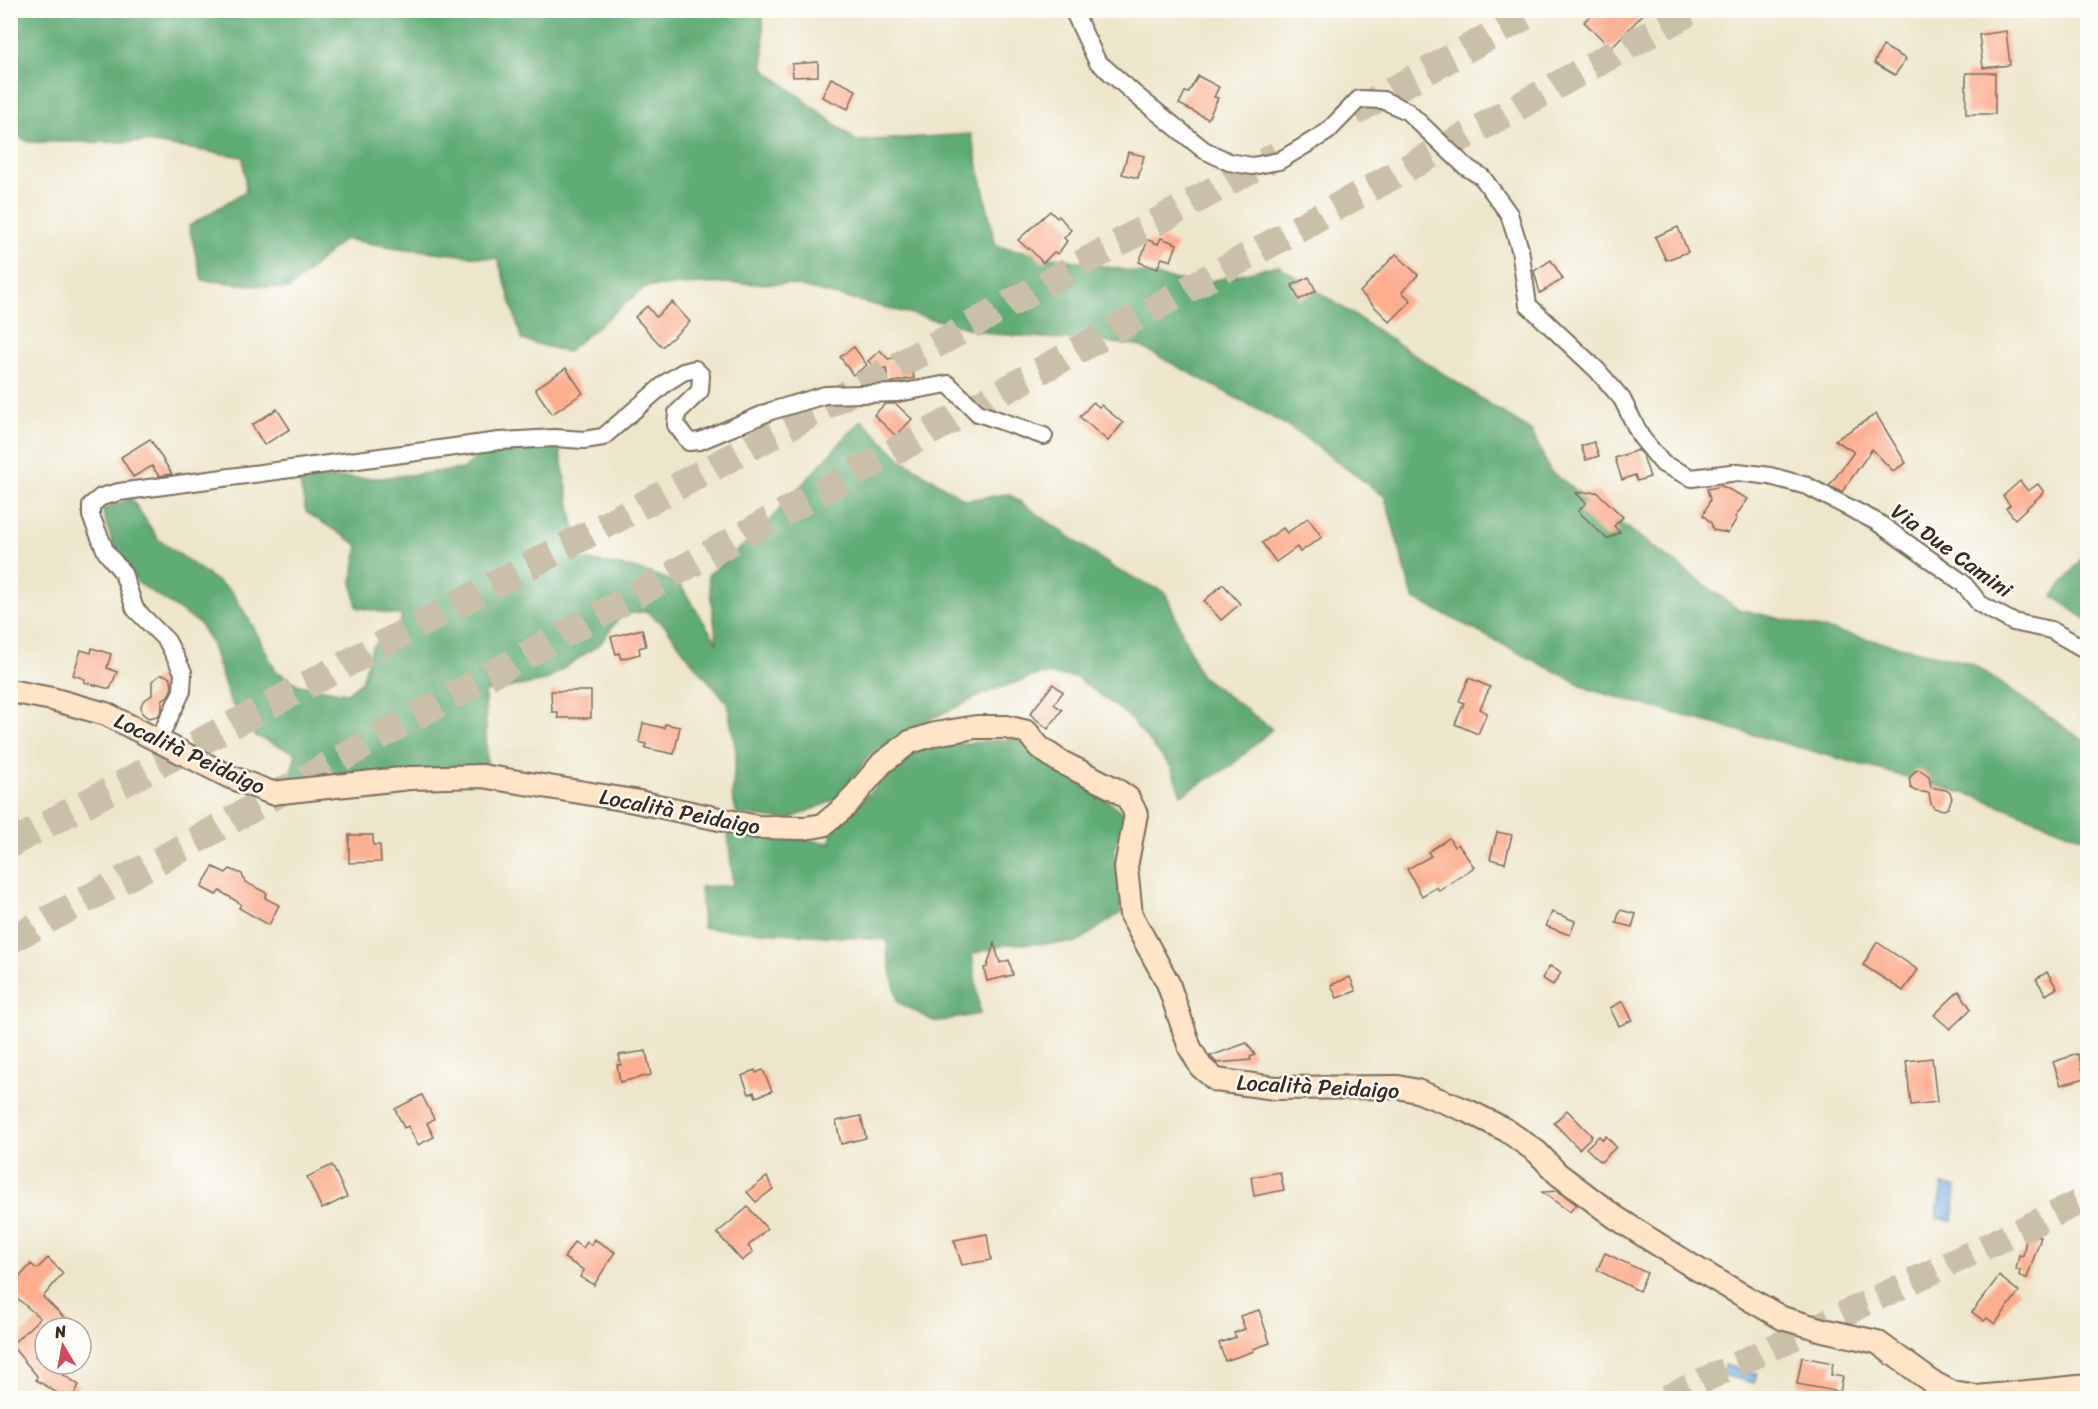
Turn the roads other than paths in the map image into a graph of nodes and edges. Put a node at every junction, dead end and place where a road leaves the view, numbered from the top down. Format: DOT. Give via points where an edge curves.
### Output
graph roads {
  1 [pos="1073,10"];
  2 [pos="1044,436"];
  3 [pos="2088,651"];
  4 [pos="10,691"];
  5 [pos="158,741"];
  6 [pos="2088,1386"];
  1 -- 3 [label="street, Via Due Camini" via="1097,60 1204,150 1229,162 1252,166 1279,161 1327,132 1359,99 1383,100 1407,111 1466,167 1482,177 1509,214 1520,249 1528,305 1622,399 1641,437 1663,464 1692,478 1738,472 1807,486 1877,522 1963,583 1980,604 2013,622 2051,630"];
  2 -- 5 [label="street" via="978,413 948,384 898,393 825,395 689,442 676,425 677,413 700,391 701,375 695,369 667,382 603,437 499,441 101,497 91,505 91,516 106,552 123,573 135,609 167,641 183,672 182,691"];
  4 -- 5 [label="street, Località Peidaigo" via="106,714"];
  5 -- 6 [label="street, Località Peidaigo" via="272,793 410,778 482,776 634,801 757,827 805,828 823,825 845,807 882,763 910,742 976,727 1028,732 1039,747 1059,761 1128,798 1136,814 1126,867 1131,915 1168,983 1190,1048 1201,1067 1216,1080 1275,1088 1398,1087 1417,1091 1470,1112 1519,1138 1558,1174 1615,1217 1782,1318 1877,1342 1953,1393 1977,1397"];
}
